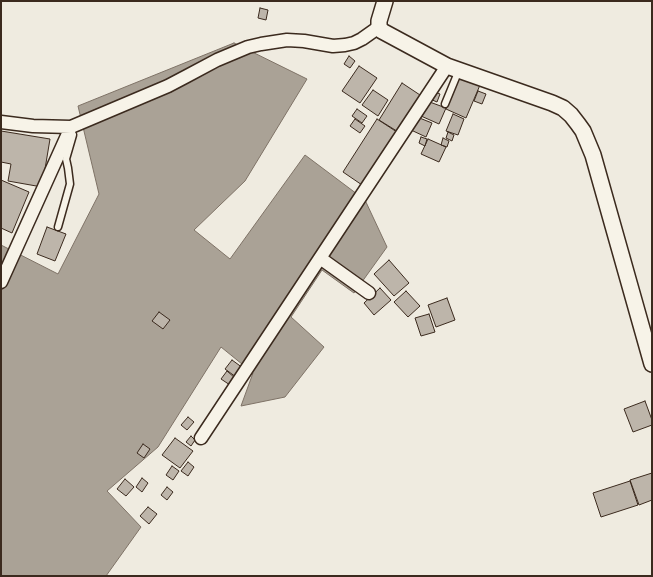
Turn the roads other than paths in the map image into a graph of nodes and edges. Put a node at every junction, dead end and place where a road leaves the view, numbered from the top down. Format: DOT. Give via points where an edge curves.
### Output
graph roads {
  1 [pos="385,1"];
  2 [pos="378,27"];
  3 [pos="453,68"];
  4 [pos="445,104"];
  5 [pos="1,122"];
  6 [pos="74,126"];
  7 [pos="58,227"];
  8 [pos="320,258"];
  9 [pos="1,282"];
  10 [pos="369,293"];
  11 [pos="652,364"];
  12 [pos="201,438"];
  1 -- 2 [label="street"];
  2 -- 3 [label="street"];
  2 -- 6 [label="street" via="362,39 345,45 333,46 287,40 248,47 168,86"];
  3 -- 4 [label="lane"];
  3 -- 8 [label="street"];
  3 -- 11 [label="street" via="563,108 583,131 593,155"];
  5 -- 6 [label="street" via="33,126"];
  6 -- 7 [label="lane" via="66,159 70,184"];
  6 -- 9 [label="street"];
  8 -- 10 [label="street"];
  8 -- 12 [label="street"];
}
